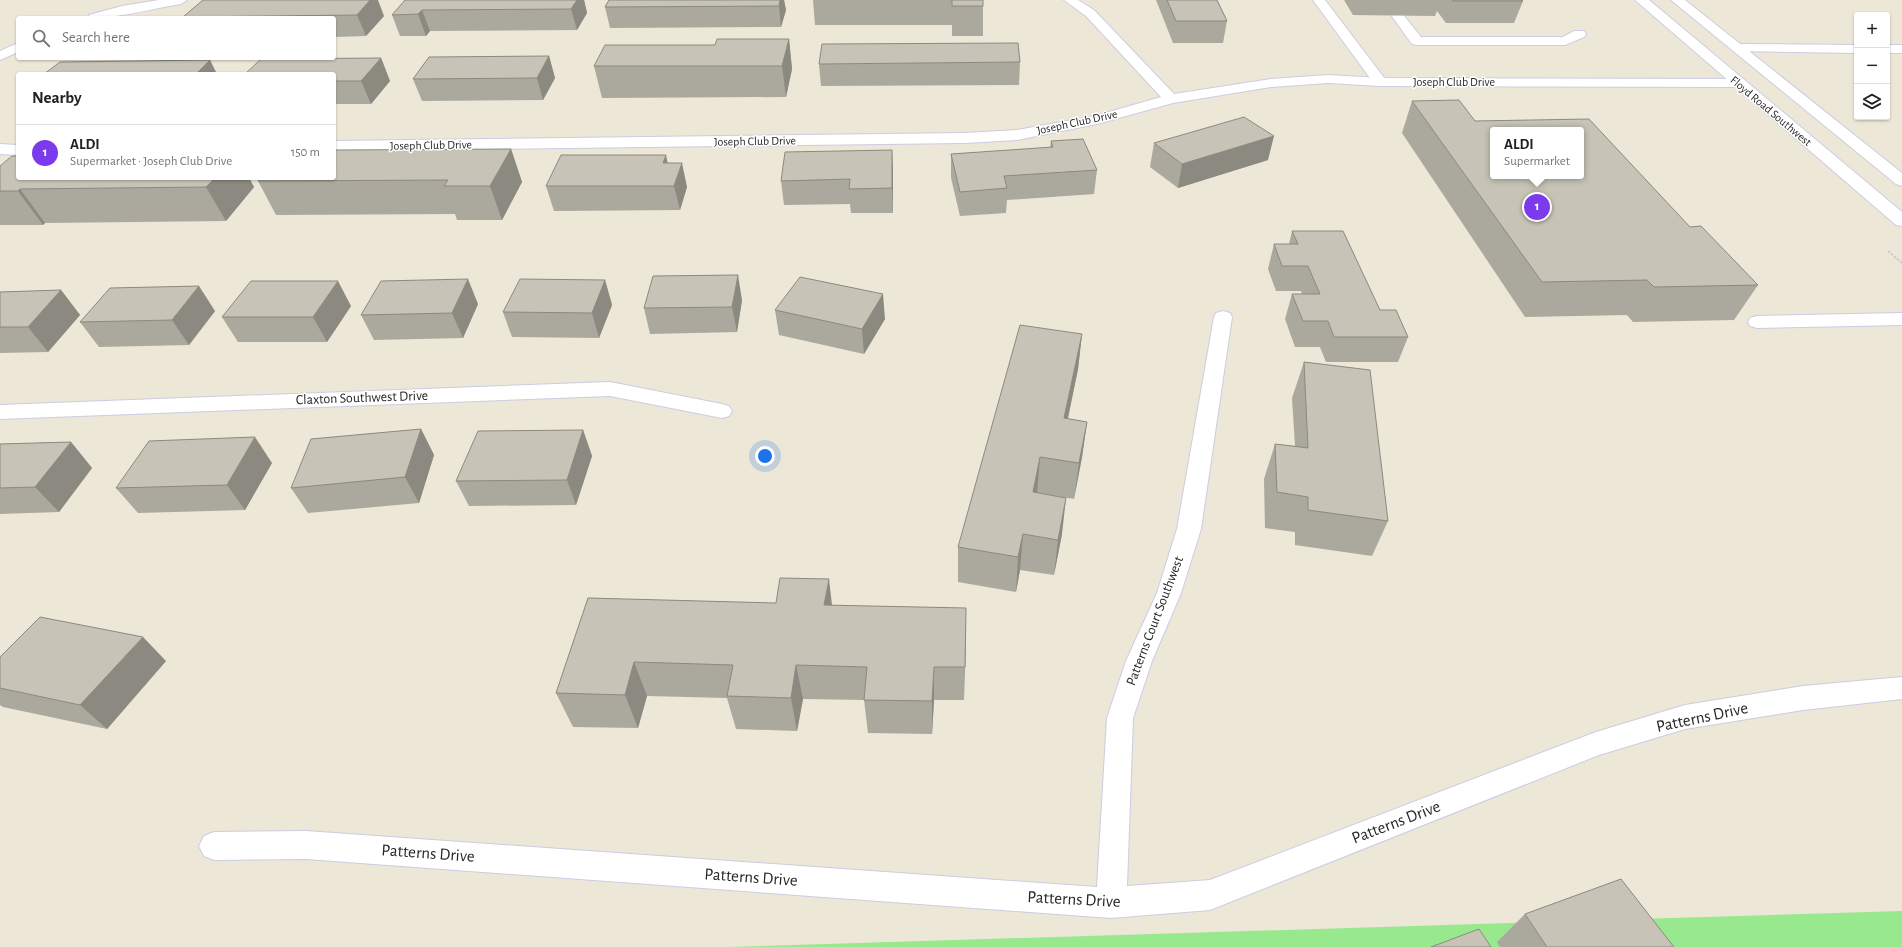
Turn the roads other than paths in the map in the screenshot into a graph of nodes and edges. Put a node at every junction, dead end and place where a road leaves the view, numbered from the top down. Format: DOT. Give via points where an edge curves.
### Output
graph roads {
  1 [pos="181,0"];
  2 [pos="1070,0"];
  3 [pos="1319,0"];
  4 [pos="1641,0"];
  5 [pos="1677,0"];
  6 [pos="1397,15"];
  7 [pos="101,16"];
  8 [pos="1578,34"];
  9 [pos="16,48"];
  10 [pos="1738,48"];
  11 [pos="1854,49"];
  12 [pos="1890,49"];
  13 [pos="1902,49"];
  14 [pos="0,56"];
  15 [pos="1380,82"];
  16 [pos="1738,83"];
  17 [pos="1171,99"];
  18 [pos="336,146"];
  19 [pos="0,149"];
  20 [pos="16,150"];
  21 [pos="1902,181"];
  22 [pos="1902,221"];
  23 [pos="1223,317"];
  24 [pos="1902,319"];
  25 [pos="1757,322"];
  26 [pos="722,411"];
  27 [pos="0,412"];
  28 [pos="1901,690"];
  29 [pos="214,846"];
  30 [pos="1111,903"];
  1 -- 7 [label="street"];
  2 -- 17 [label="street" via="1090,13"];
  3 -- 15 [label="street"];
  4 -- 16 [label="street, Floyd Road Southwest"];
  5 -- 10 [label="street, Floyd Road Southwest"];
  6 -- 8 [label="street" via="1418,41 1565,41"];
  9 -- 14 [label="street"];
  10 -- 11 [label="street"];
  10 -- 21 [label="street, Floyd Road Southwest"];
  12 -- 13 [label="street"];
  15 -- 16 [label="street, Joseph Club Drive"];
  15 -- 17 [label="street, Joseph Club Drive" via="1328,79 1271,83"];
  16 -- 22 [label="street, Floyd Road Southwest"];
  17 -- 18 [label="street, Joseph Club Drive" via="1097,120 1016,134 965,138"];
  19 -- 20 [label="street"];
  23 -- 30 [label="street, Patterns Court Southwest" via="1189,528 1169,593 1139,661 1120,718"];
  24 -- 25 [label="street"];
  26 -- 27 [label="street, Claxton Southwest Drive" via="610,389"];
  28 -- 30 [label="street, Patterns Drive" via="1803,698 1685,717 1596,744 1210,895"];
  29 -- 30 [label="street, Patterns Drive" via="306,845"];
}
